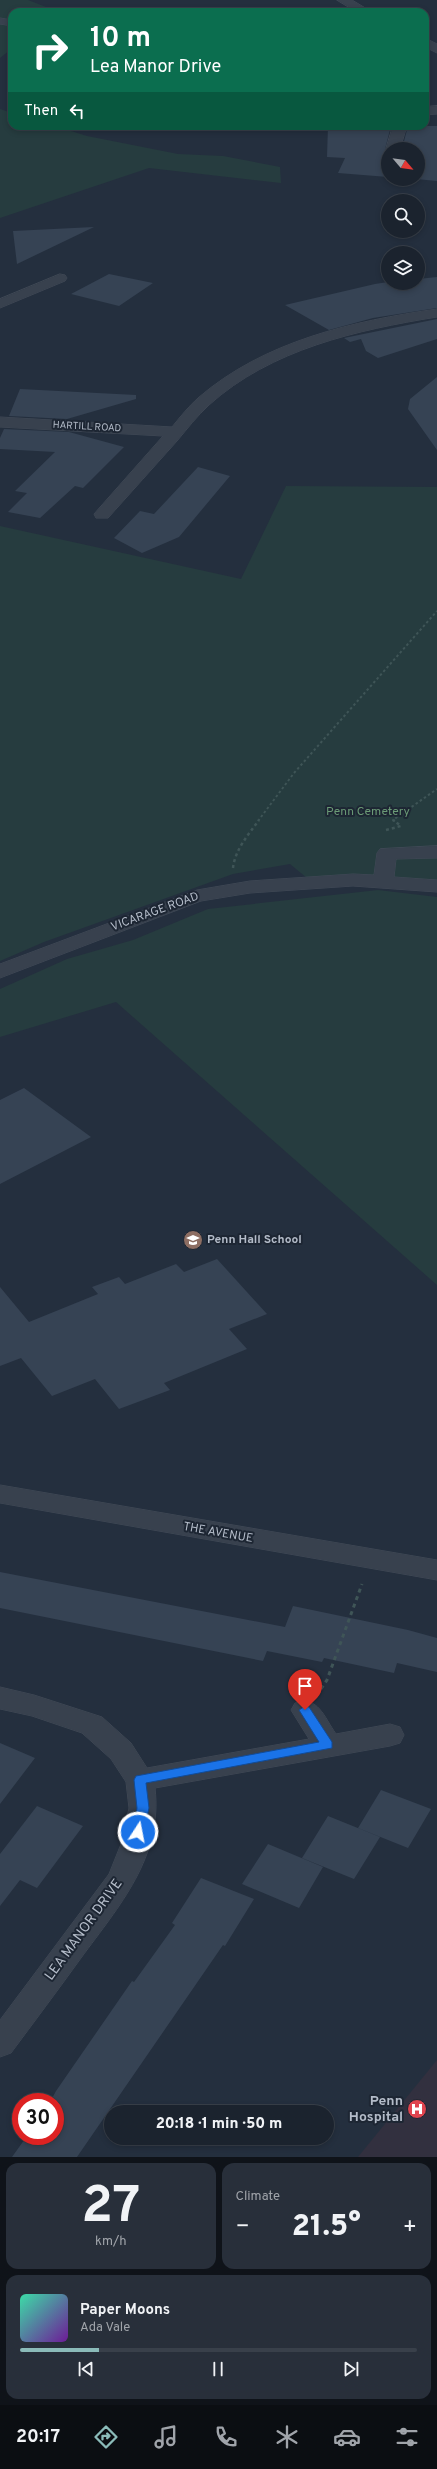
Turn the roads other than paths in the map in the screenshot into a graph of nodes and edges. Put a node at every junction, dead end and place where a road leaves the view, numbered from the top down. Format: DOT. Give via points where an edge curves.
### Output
graph roads {
  1 [pos="343,0"];
  2 [pos="358,8"];
  3 [pos="399,130"];
  4 [pos="395,142"];
  5 [pos="60,278"];
  6 [pos="0,304"];
  7 [pos="437,313"];
  8 [pos="0,422"];
  9 [pos="174,432"];
  10 [pos="102,514"];
  11 [pos="437,852"];
  12 [pos="383,882"];
  13 [pos="437,886"];
  14 [pos="0,972"];
  15 [pos="0,1494"];
  16 [pos="437,1570"];
  17 [pos="0,1698"];
  18 [pos="305,1710"];
  19 [pos="390,1735"];
  20 [pos="328,1745"];
  21 [pos="140,1780"];
  22 [pos="0,2044"];
  1 -- 2 [label="street"];
  3 -- 4 [label="street"];
  5 -- 6 [label="street"];
  7 -- 9 [label="street" via="392,320 338,333 272,358 220,387"];
  8 -- 9 [label="street, HARTILL ROAD"];
  9 -- 10 [label="street" via="156,456"];
  11 -- 12 [label="street" via="388,853"];
  12 -- 13 [label="street, VICARAGE ROAD"];
  12 -- 14 [label="street, VICARAGE ROAD" via="353,880 250,887 197,896"];
  15 -- 16 [label="street, THE AVENUE"];
  17 -- 21 [label="street, LEA MANOR DRIVE" via="92,1724 121,1751"];
  18 -- 20 [label="street"];
  19 -- 20 [label="street"];
  20 -- 21 [label="street"];
  21 -- 22 [label="street, LEA MANOR DRIVE" via="143,1808 136,1844 122,1880"];
}
